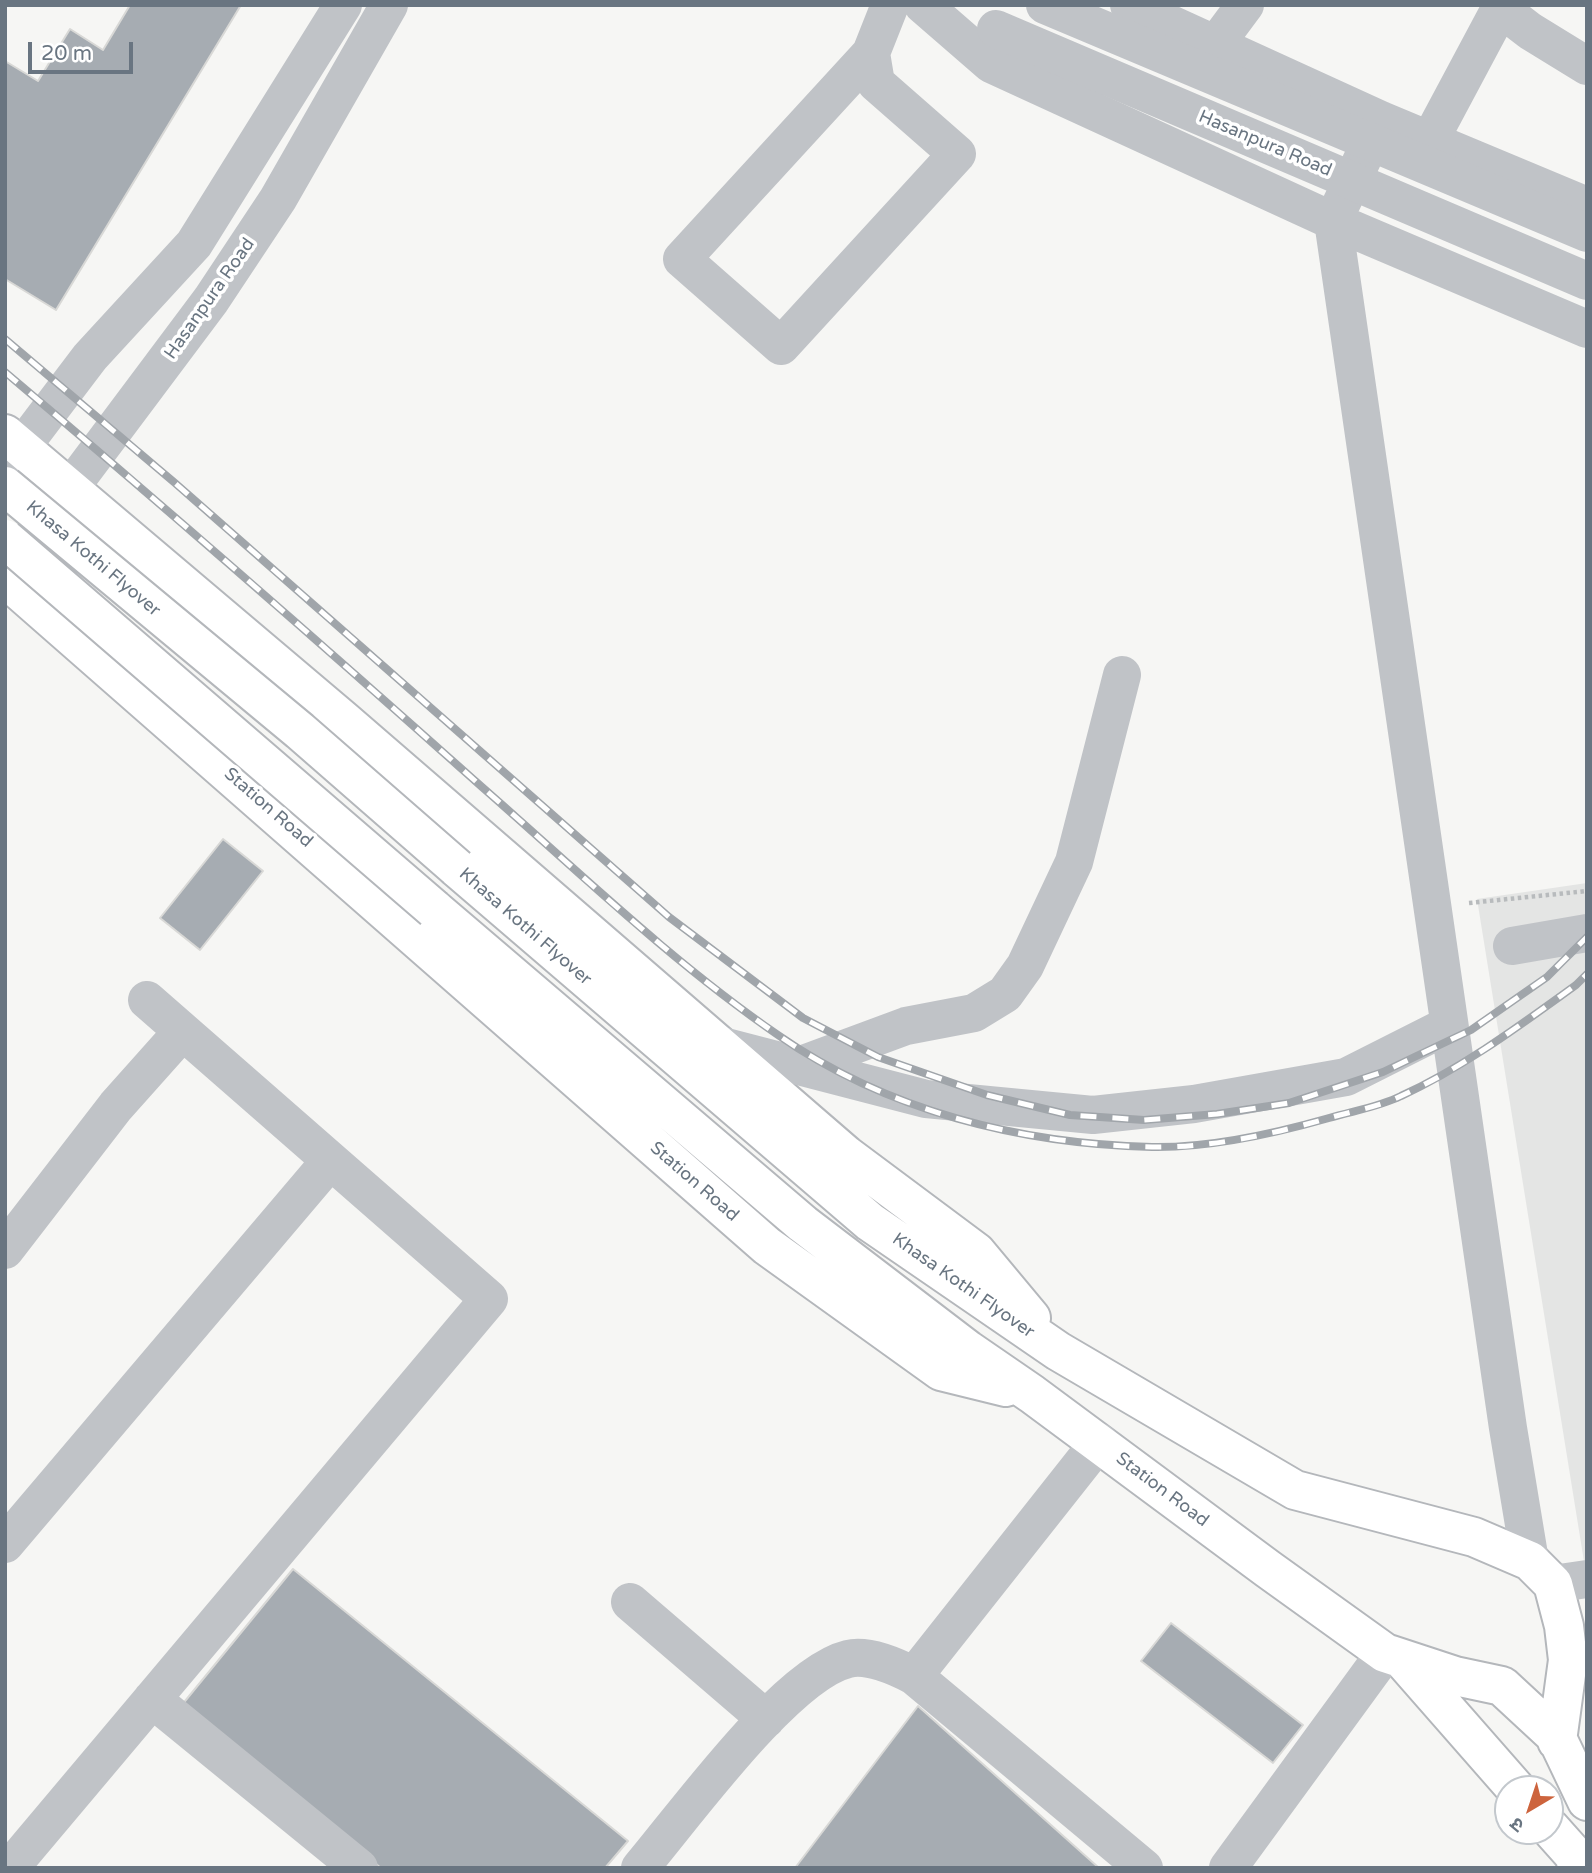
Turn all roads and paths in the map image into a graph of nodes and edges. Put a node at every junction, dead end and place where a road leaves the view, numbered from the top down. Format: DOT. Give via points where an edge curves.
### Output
graph roads {
  1 [pos="343,5"];
  2 [pos="389,5"];
  3 [pos="890,5"];
  4 [pos="923,5"];
  5 [pos="944,5"];
  6 [pos="1045,5"];
  7 [pos="1129,5"];
  8 [pos="1245,5"];
  9 [pos="1501,7"];
  10 [pos="1216,44"];
  11 [pos="871,52"];
  12 [pos="1587,66"];
  13 [pos="1409,131"];
  14 [pos="1587,206"];
  15 [pos="1333,220"];
  16 [pos="1587,233"];
  17 [pos="1371,236"];
  18 [pos="1342,277"];
  19 [pos="1587,281"];
  20 [pos="1587,329"];
  21 [pos="11,450"];
  22 [pos="5,485"];
  23 [pos="71,488"];
  24 [pos="5,539"];
  25 [pos="5,577"];
  26 [pos="1122,675"];
  27 [pos="1587,891"];
  28 [pos="1432,906"];
  29 [pos="1587,933"];
  30 [pos="1512,946"];
  31 [pos="147,1000"];
  32 [pos="1449,1025"];
  33 [pos="183,1032"];
  34 [pos="719,1045"];
  35 [pos="798,1066"];
  36 [pos="330,1161"];
  37 [pos="5,1250"];
  38 [pos="1058,1351"];
  39 [pos="1032,1394"];
  40 [pos="1099,1443"];
  41 [pos="5,1544"];
  42 [pos="1557,1575"];
  43 [pos="630,1602"];
  44 [pos="1393,1656"];
  45 [pos="914,1676"];
  46 [pos="152,1699"];
  47 [pos="1569,1717"];
  48 [pos="765,1719"];
  49 [pos="1503,1775"];
  50 [pos="1587,1801"];
  51 [pos="1564,1844"];
  52 [pos="22,1855"];
  53 [pos="359,1868"];
  54 [pos="640,1868"];
  55 [pos="1144,1868"];
  56 [pos="1228,1868"];
  57 [pos="1577,1868"];
  1 -- 21 [label="street" via="194,244"];
  2 -- 23 [label="street, Hasanpura Road" via="278,199 211,300"];
  3 -- 11 [label="street"];
  4 -- 15 [label="street" via="991,64"];
  5 -- 19 [label="street, Hasanpura Road, bridge"];
  6 -- 16 [label="street, bridge"];
  7 -- 10 [label="street"];
  8 -- 10 [label="street"];
  9 -- 12 [label="street"];
  9 -- 13 [label="street"];
  10 -- 13 [label="street"];
  11 -- 11 [label="street" via="876,83 957,154 782,346 682,259"];
  13 -- 14 [label="street"];
  13 -- 15 [label="street"];
  13 -- 17 [label="street"];
  15 -- 17 [label="street"];
  15 -- 18 [label="street"];
  17 -- 18 [label="street"];
  17 -- 20 [label="street"];
  18 -- 28 [label="street"];
  21 -- 23 [label="main road"];
  22 -- 38 [label="main road, Khasa Kothi Flyover, bridge" via="300,731 870,1222"];
  23 -- 25 [label="street, Hasanpura Road"];
  23 -- 34 [label="main road"];
  24 -- 39 [label="main road, bridge" via="803,1224"];
  25 -- 39 [label="main road, Station Road" via="767,1246 942,1371"];
  26 -- 35 [label="street" via="1074,862 1025,966 1005,994 974,1013 906,1026"];
  27 -- 28 [label="path"];
  28 -- 32 [label="street"];
  29 -- 30 [label="street"];
  31 -- 33 [label="street"];
  32 -- 35 [label="street" via="1346,1077 1194,1104 1093,1115 926,1099"];
  32 -- 42 [label="street" via="1508,1428"];
  33 -- 36 [label="street"];
  33 -- 37 [label="street" via="116,1105"];
  34 -- 35 [label="street"];
  34 -- 38 [label="main road" via="846,1155 976,1252"];
  36 -- 41 [label="street"];
  36 -- 46 [label="street" via="489,1299"];
  38 -- 42 [label="main road" via="1295,1490 1474,1537"];
  39 -- 40 [label="main road, Station Road"];
  40 -- 44 [label="main road, Station Road"];
  40 -- 45 [label="street"];
  42 -- 47 [label="main road" via="1568,1660"];
  43 -- 48 [label="street"];
  44 -- 47 [label="main road, Station Road" via="1502,1686"];
  44 -- 49 [label="main road"];
  44 -- 56 [label="street"];
  45 -- 48 [label="street" via="893,1665 852,1657 827,1666"];
  45 -- 55 [label="street"];
  46 -- 52 [label="street"];
  46 -- 53 [label="street"];
  47 -- 50 [label="main road, Station Road"];
  48 -- 54 [label="street"];
  51 -- 57 [label="main road" via="1575,1856"];
}
